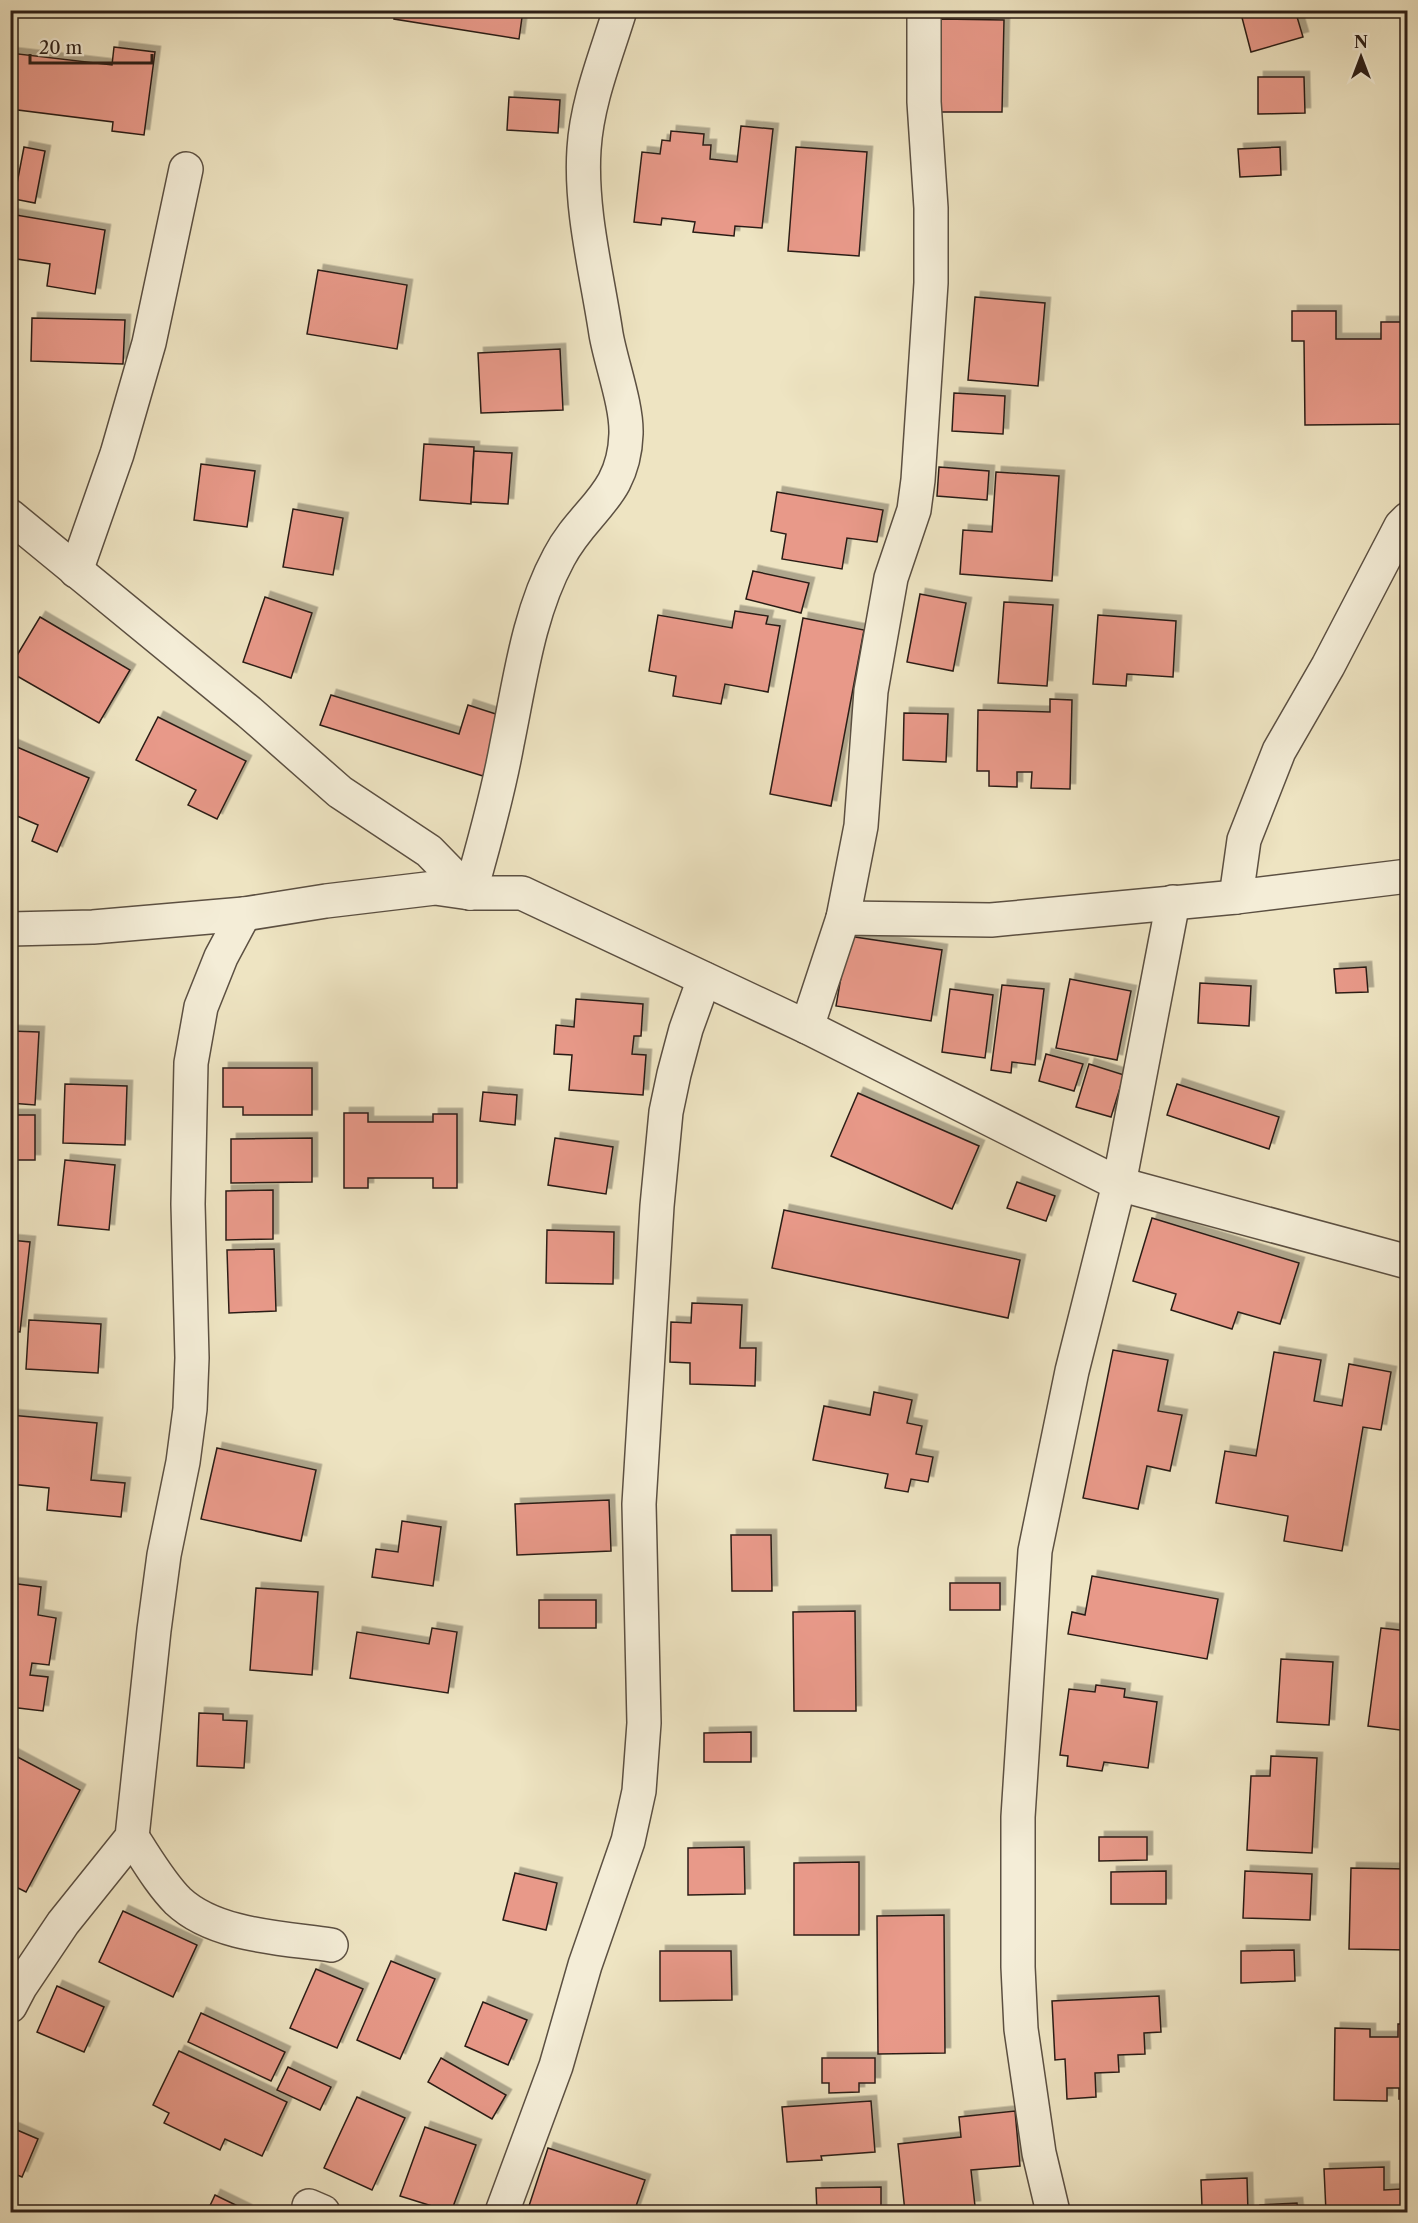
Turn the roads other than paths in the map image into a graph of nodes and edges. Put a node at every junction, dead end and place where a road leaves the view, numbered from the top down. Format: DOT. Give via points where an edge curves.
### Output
graph roads {
  1 [pos="620,10"];
  2 [pos="924,10"];
  3 [pos="186,169"];
  4 [pos="10,516"];
  5 [pos="1407,519"];
  6 [pos="76,571"];
  7 [pos="1407,876"];
  8 [pos="470,893"];
  9 [pos="1236,897"];
  10 [pos="1173,902"];
  11 [pos="244,914"];
  12 [pos="843,918"];
  13 [pos="10,929"];
  14 [pos="705,979"];
  15 [pos="807,1027"];
  16 [pos="1119,1184"];
  17 [pos="1407,1262"];
  18 [pos="132,1837"];
  19 [pos="331,1945"];
  20 [pos="10,2006"];
  21 [pos="502,2212"];
  22 [pos="1053,2212"];
  1 -- 8 [label="street" via="591,100 584,150 586,206 627,433 621,466 610,492 569,538 548,577 523,659 507,747"];
  2 -- 12 [label="street" via="931,283 918,480 914,510 891,578 871,691 861,826"];
  3 -- 6 [label="street" via="149,343 117,454"];
  4 -- 6 [label="street"];
  5 -- 9 [label="street" via="1279,751 1244,840"];
  6 -- 8 [label="street" via="340,792 429,851"];
  7 -- 9 [label="street"];
  8 -- 11 [label="street" via="435,888"];
  8 -- 14 [label="street" via="522,894"];
  9 -- 10 [label="street"];
  10 -- 12 [label="street" via="991,920"];
  10 -- 16 [label="street"];
  11 -- 13 [label="street" via="93,927"];
  11 -- 18 [label="street" via="201,1007 191,1063 190,1409 164,1555"];
  12 -- 15 [label="street"];
  14 -- 15 [label="street"];
  14 -- 21 [label="street" via="674,1074 666,1112 657,1206 639,1504 644,1723 639,1791 628,1841 585,1965 556,2066"];
  15 -- 16 [label="street"];
  16 -- 17 [label="street"];
  16 -- 22 [label="street" via="1072,1371 1035,1551 1018,1817 1018,1977 1021,2029 1039,2153"];
  18 -- 19 [label="street" via="177,1900 198,1916 264,1935"];
  18 -- 20 [label="street" via="63,1923"];
}
